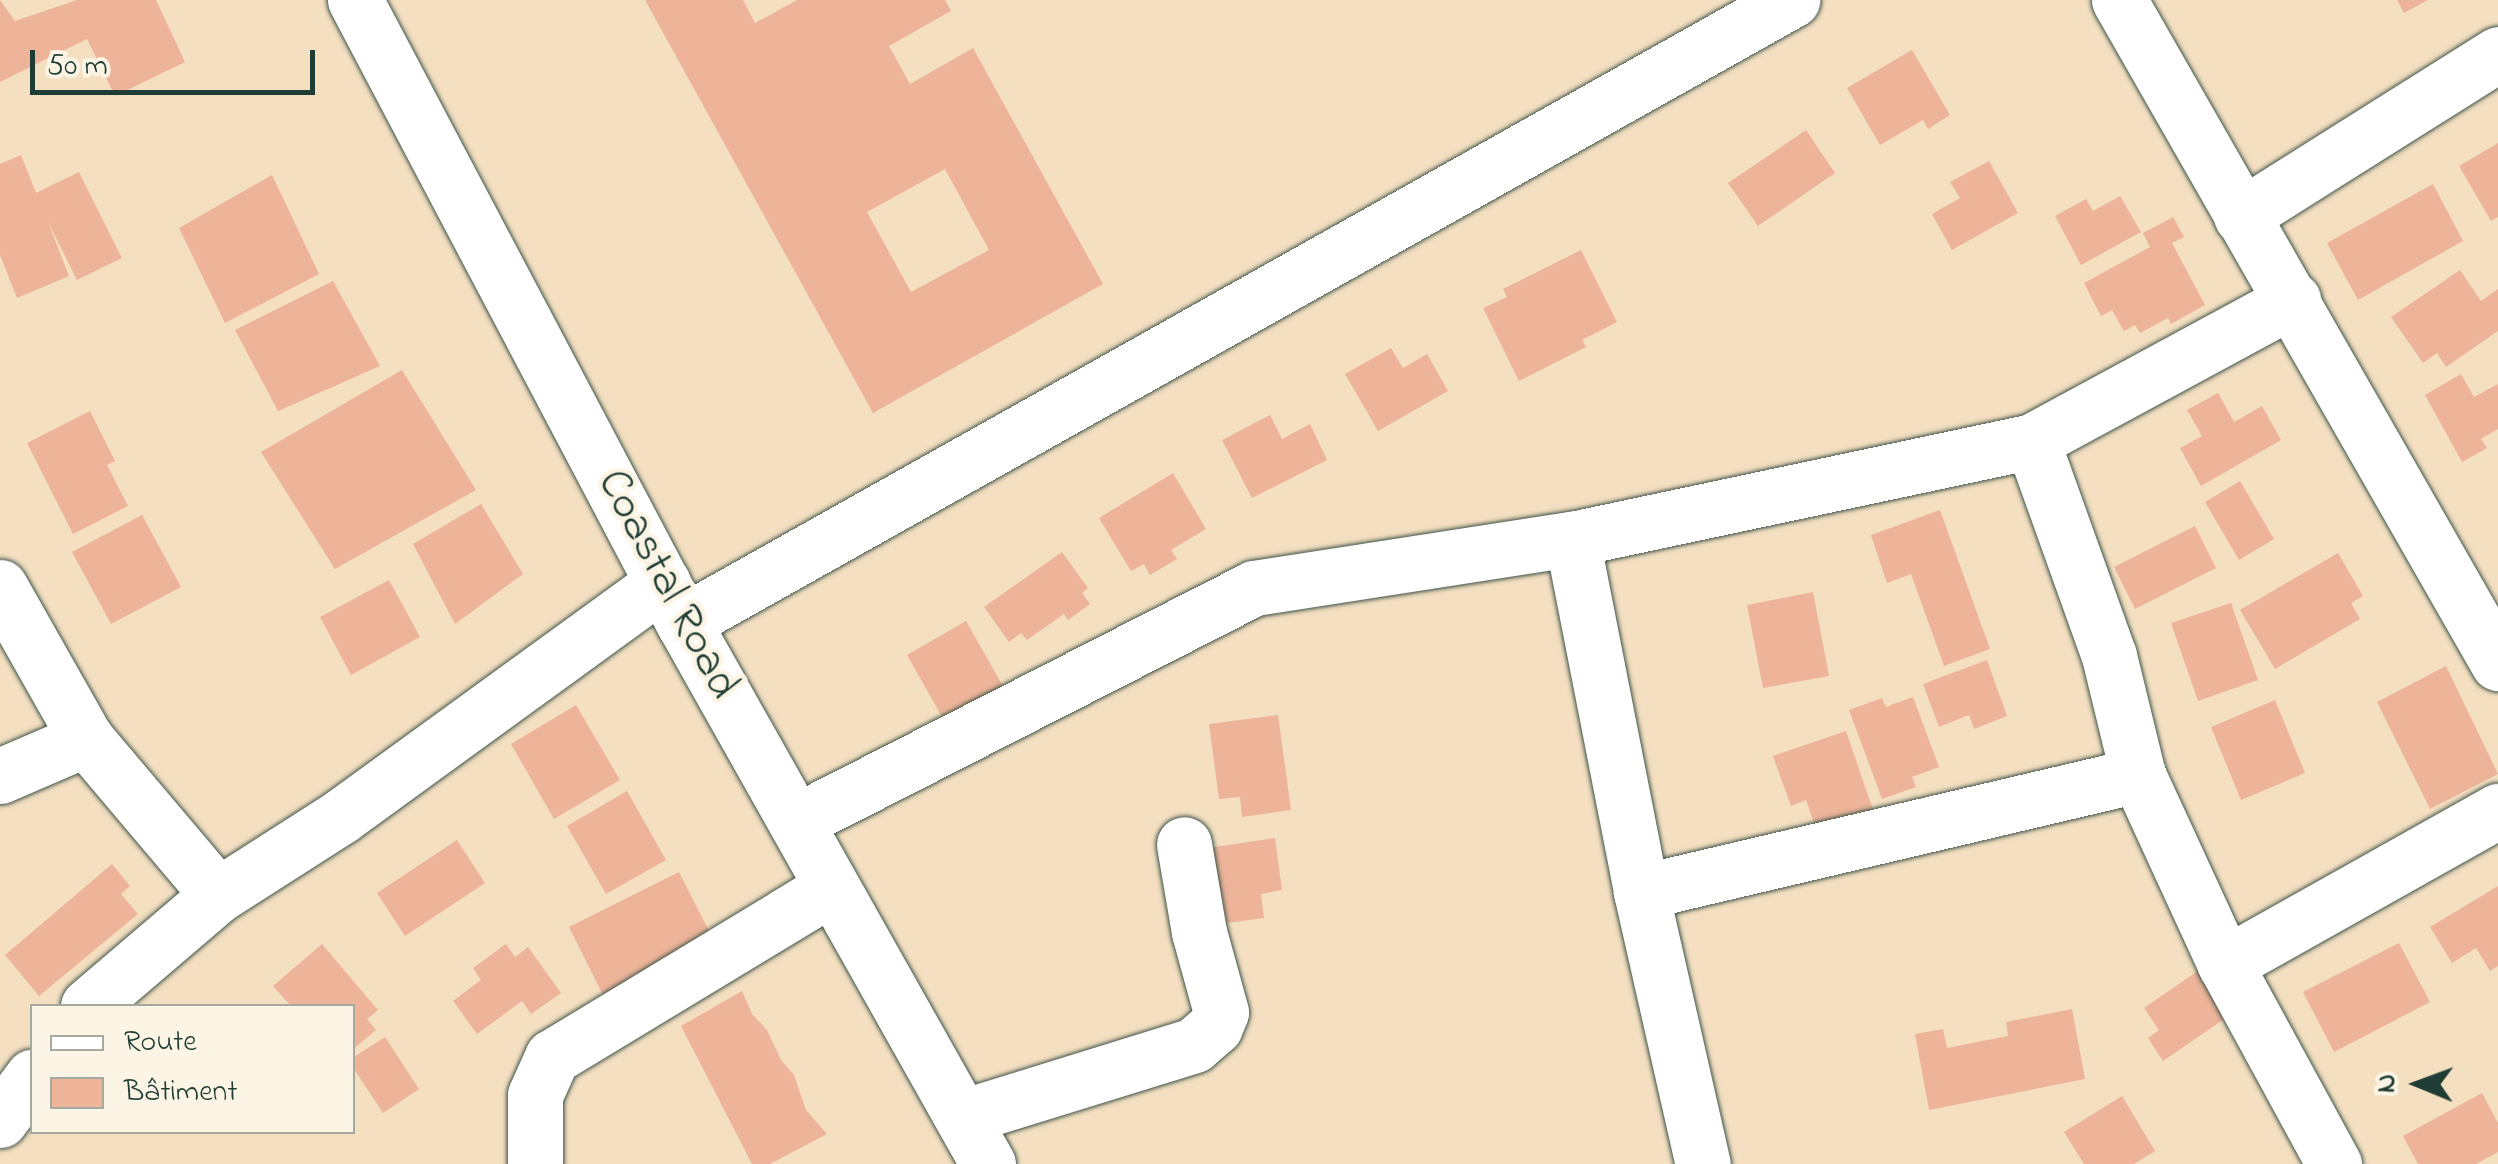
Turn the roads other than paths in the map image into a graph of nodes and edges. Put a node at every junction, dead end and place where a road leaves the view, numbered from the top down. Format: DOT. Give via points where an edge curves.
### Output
graph roads {
  1 [pos="2120,0"];
  2 [pos="364,4"];
  3 [pos="1754,9"];
  4 [pos="2498,54"];
  5 [pos="2241,216"];
  6 [pos="2292,300"];
  7 [pos="2032,441"];
  8 [pos="1572,539"];
  9 [pos="0,588"];
  10 [pos="673,602"];
  11 [pos="2498,663"];
  12 [pos="86,740"];
  13 [pos="2138,775"];
  14 [pos="0,776"];
  15 [pos="2498,811"];
  16 [pos="797,821"];
  17 [pos="1184,844"];
  18 [pos="832,888"];
  19 [pos="1641,892"];
  20 [pos="218,895"];
  21 [pos="2225,964"];
  22 [pos="90,1004"];
  23 [pos="30,1080"];
  24 [pos="962,1117"];
  25 [pos="0,1120"];
  26 [pos="534,1164"];
  27 [pos="988,1164"];
  28 [pos="1703,1164"];
  29 [pos="2334,1164"];
  1 -- 5 [label="street"];
  2 -- 10 [label="street, Coastal Road"];
  3 -- 10 [label="street"];
  4 -- 5 [label="street"];
  5 -- 6 [label="street"];
  6 -- 7 [label="street"];
  6 -- 11 [label="street"];
  7 -- 8 [label="street"];
  7 -- 13 [label="street" via="2108,656"];
  8 -- 16 [label="street" via="1254,588"];
  8 -- 19 [label="street"];
  9 -- 12 [label="street"];
  10 -- 16 [label="street, Coastal Road"];
  10 -- 20 [label="street"];
  12 -- 14 [label="street"];
  12 -- 20 [label="street"];
  13 -- 19 [label="street"];
  13 -- 21 [label="street"];
  15 -- 21 [label="street"];
  16 -- 18 [label="street, Coastal Road"];
  17 -- 24 [label="street" via="1221,1012 1215,1028 1194,1045"];
  18 -- 24 [label="street, Coastal Road"];
  18 -- 26 [label="street" via="552,1057 535,1095"];
  19 -- 28 [label="street"];
  20 -- 22 [label="street"];
  21 -- 29 [label="street"];
  23 -- 25 [label="street"];
  24 -- 27 [label="street, Coastal Road"];
}
